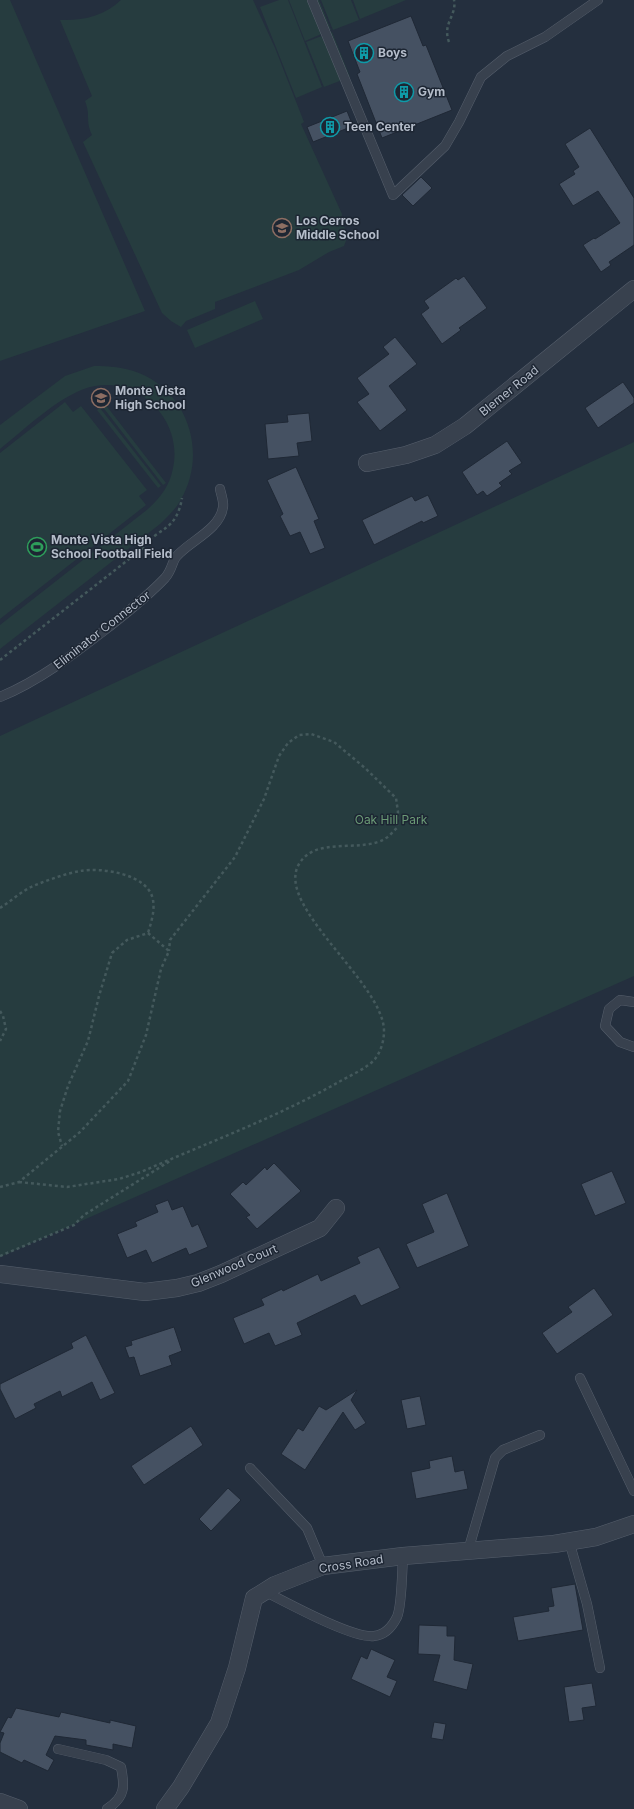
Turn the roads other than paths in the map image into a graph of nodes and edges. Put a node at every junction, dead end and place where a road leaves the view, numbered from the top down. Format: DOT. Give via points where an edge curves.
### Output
graph roads {
  1 [pos="312,0"];
  2 [pos="598,0"];
  3 [pos="634,289"];
  4 [pos="367,462"];
  5 [pos="220,489"];
  6 [pos="0,697"];
  7 [pos="634,1002"];
  8 [pos="634,1047"];
  9 [pos="336,1208"];
  10 [pos="0,1274"];
  11 [pos="580,1378"];
  12 [pos="540,1435"];
  13 [pos="250,1468"];
  14 [pos="634,1491"];
  15 [pos="634,1524"];
  16 [pos="569,1541"];
  17 [pos="468,1551"];
  18 [pos="403,1556"];
  19 [pos="323,1566"];
  20 [pos="264,1591"];
  21 [pos="600,1668"];
  22 [pos="58,1749"];
  23 [pos="0,1802"];
  24 [pos="19,1809"];
  25 [pos="107,1809"];
  26 [pos="165,1809"];
  1 -- 2 [label="lane" via="393,195 445,146 482,77 507,56 545,37"];
  3 -- 4 [label="street, Blemer Road" via="465,426 435,445"];
  5 -- 6 [label="lane, Eliminator Connector" via="223,506 220,516 205,533 174,558 172,569 166,577 138,605 50,671 22,688"];
  7 -- 8 [label="lane" via="620,1000 609,1009 606,1026 620,1042"];
  9 -- 10 [label="street, Glenwood Court" via="320,1228 210,1279 177,1288 145,1292"];
  11 -- 14 [label="lane"];
  12 -- 17 [label="lane" via="503,1450 495,1458"];
  13 -- 19 [label="lane" via="307,1528"];
  15 -- 16 [label="street, Cross Road"];
  16 -- 17 [label="street, Cross Road"];
  16 -- 21 [label="lane" via="587,1604"];
  17 -- 18 [label="street, Cross Road"];
  18 -- 19 [label="street, Cross Road"];
  18 -- 20 [label="lane" via="397,1616 384,1633 374,1636 354,1634"];
  19 -- 20 [label="street, Cross Road"];
  20 -- 26 [label="street, Cross Road" via="254,1598 237,1668 219,1723"];
  22 -- 25 [label="lane" via="106,1760 121,1767 125,1785 117,1802"];
  23 -- 24 [label="street"];
}
